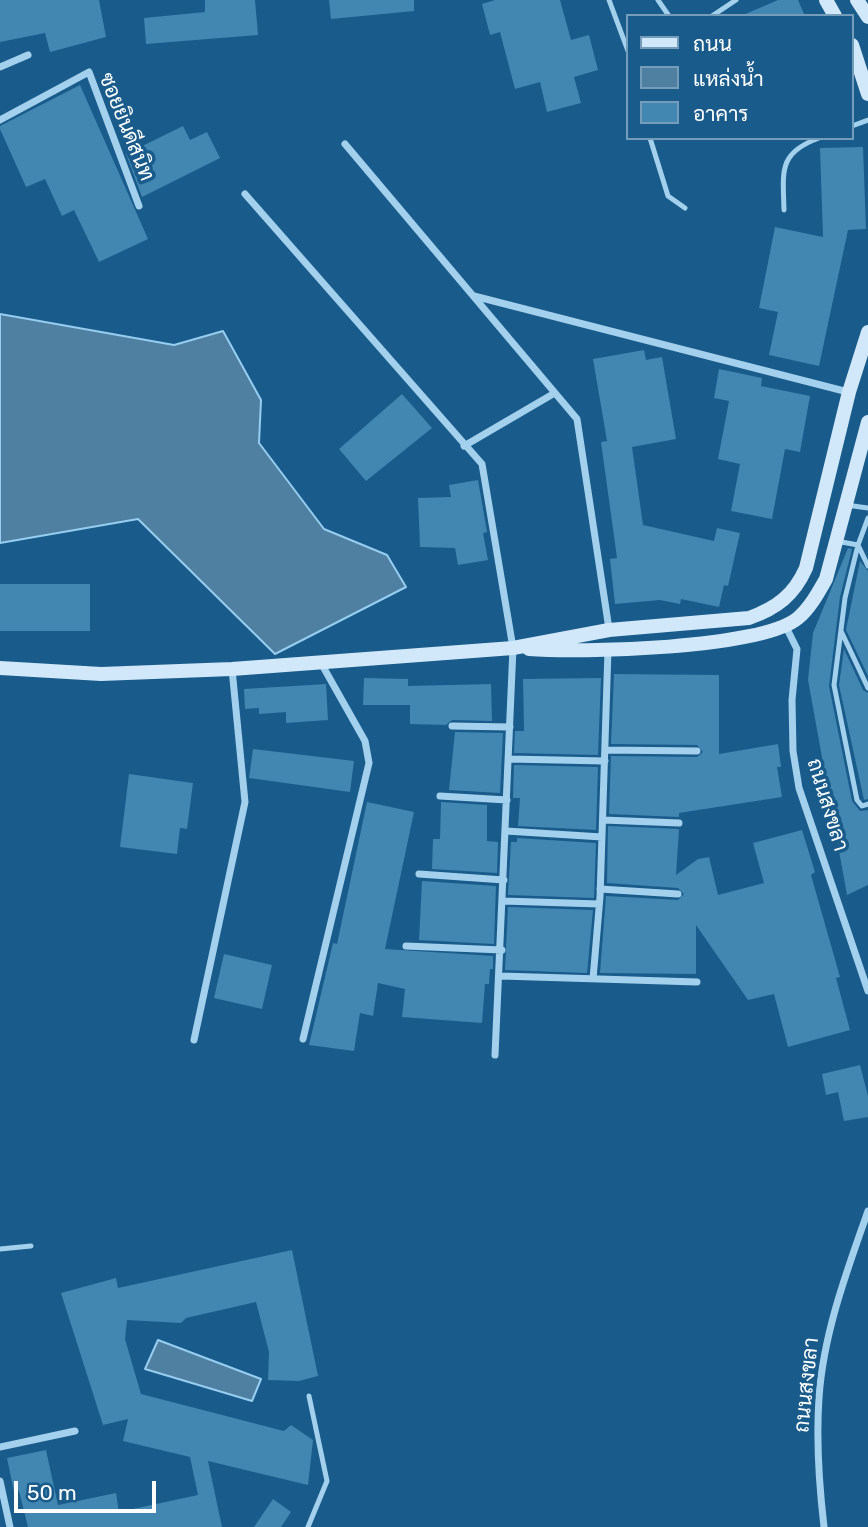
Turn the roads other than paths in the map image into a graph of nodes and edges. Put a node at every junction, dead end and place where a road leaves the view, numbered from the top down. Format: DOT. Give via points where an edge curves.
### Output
graph roads {
  1 [pos="609,0"];
  2 [pos="736,0"];
  3 [pos="857,0"];
  4 [pos="715,14"];
  5 [pos="868,17"];
  6 [pos="626,46"];
  7 [pos="854,51"];
  8 [pos="28,55"];
  9 [pos="0,67"];
  10 [pos="868,94"];
  11 [pos="0,120"];
  12 [pos="651,140"];
  13 [pos="814,140"];
  14 [pos="345,144"];
  15 [pos="244,194"];
  16 [pos="139,206"];
  17 [pos="685,208"];
  18 [pos="784,210"];
  19 [pos="473,295"];
  20 [pos="868,332"];
  21 [pos="849,392"];
  22 [pos="553,394"];
  23 [pos="868,422"];
  24 [pos="464,446"];
  25 [pos="846,505"];
  26 [pos="868,508"];
  27 [pos="868,519"];
  28 [pos="836,541"];
  29 [pos="858,545"];
  30 [pos="868,566"];
  31 [pos="785,625"];
  32 [pos="609,630"];
  33 [pos="841,631"];
  34 [pos="513,648"];
  35 [pos="608,650"];
  36 [pos="320,663"];
  37 [pos="0,668"];
  38 [pos="232,669"];
  39 [pos="868,688"];
  40 [pos="453,726"];
  41 [pos="510,727"];
  42 [pos="605,750"];
  43 [pos="697,751"];
  44 [pos="509,760"];
  45 [pos="605,761"];
  46 [pos="440,796"];
  47 [pos="507,800"];
  48 [pos="868,804"];
  49 [pos="603,820"];
  50 [pos="679,823"];
  51 [pos="506,831"];
  52 [pos="602,838"];
  53 [pos="419,874"];
  54 [pos="504,880"];
  55 [pos="600,889"];
  56 [pos="678,894"];
  57 [pos="503,901"];
  58 [pos="599,904"];
  59 [pos="406,946"];
  60 [pos="502,950"];
  61 [pos="500,976"];
  62 [pos="593,979"];
  63 [pos="697,982"];
  64 [pos="868,990"];
  65 [pos="303,1039"];
  66 [pos="194,1040"];
  67 [pos="495,1055"];
  68 [pos="868,1211"];
  69 [pos="31,1247"];
  70 [pos="0,1249"];
  71 [pos="309,1396"];
  72 [pos="75,1431"];
  73 [pos="0,1447"];
  74 [pos="0,1481"];
  75 [pos="10,1527"];
  76 [pos="308,1527"];
  77 [pos="824,1527"];
  1 -- 6 [label="lane"];
  2 -- 4 [label="lane"];
  3 -- 5 [label="street"];
  7 -- 10 [label="street"];
  8 -- 9 [label="street"];
  11 -- 16 [label="street, ซอยยินดีสนิท" via="89,72"];
  12 -- 17 [label="lane" via="668,196"];
  13 -- 18 [label="lane" via="796,148 785,163"];
  14 -- 19 [label="street"];
  15 -- 24 [label="street"];
  19 -- 21 [label="street"];
  19 -- 22 [label="street"];
  20 -- 21 [label="street"];
  21 -- 32 [label="street" via="806,568 784,601 749,618"];
  22 -- 24 [label="street"];
  22 -- 32 [label="street" via="577,419"];
  23 -- 25 [label="street"];
  24 -- 34 [label="street" via="482,464"];
  25 -- 26 [label="lane"];
  25 -- 28 [label="street"];
  27 -- 29 [label="lane"];
  28 -- 29 [label="lane"];
  28 -- 31 [label="street" via="826,579 813,601"];
  29 -- 30 [label="lane"];
  29 -- 33 [label="lane"];
  31 -- 35 [label="street" via="753,638"];
  31 -- 64 [label="street, ถนนสงขลา" via="797,649 792,700 799,788"];
  32 -- 34 [label="street"];
  33 -- 39 [label="lane"];
  33 -- 48 [label="lane" via="834,685 857,800 863,806"];
  34 -- 35 [label="street" via="575,653"];
  34 -- 36 [label="street"];
  34 -- 41 [label="street"];
  35 -- 42 [label="street"];
  36 -- 38 [label="street"];
  36 -- 65 [label="street" via="365,741 369,763"];
  37 -- 38 [label="street" via="102,674"];
  38 -- 66 [label="street" via="245,802"];
  40 -- 41 [label="street"];
  41 -- 44 [label="street"];
  42 -- 43 [label="street"];
  42 -- 45 [label="street"];
  44 -- 45 [label="street"];
  44 -- 47 [label="street"];
  45 -- 49 [label="street"];
  46 -- 47 [label="street"];
  47 -- 51 [label="street"];
  49 -- 50 [label="street"];
  49 -- 52 [label="street"];
  51 -- 52 [label="street"];
  51 -- 54 [label="street"];
  52 -- 55 [label="street"];
  53 -- 54 [label="street"];
  54 -- 57 [label="street"];
  55 -- 56 [label="street"];
  55 -- 58 [label="street"];
  57 -- 58 [label="street"];
  57 -- 60 [label="street"];
  58 -- 62 [label="street"];
  59 -- 60 [label="street"];
  60 -- 61 [label="street"];
  61 -- 62 [label="street"];
  61 -- 67 [label="street"];
  62 -- 63 [label="street"];
  68 -- 77 [label="street, ถนนสงขลา" via="829,1335 819,1396 817,1467"];
  69 -- 70 [label="lane"];
  71 -- 76 [label="lane" via="327,1482"];
  72 -- 73 [label="street"];
  74 -- 75 [label="street"];
}
